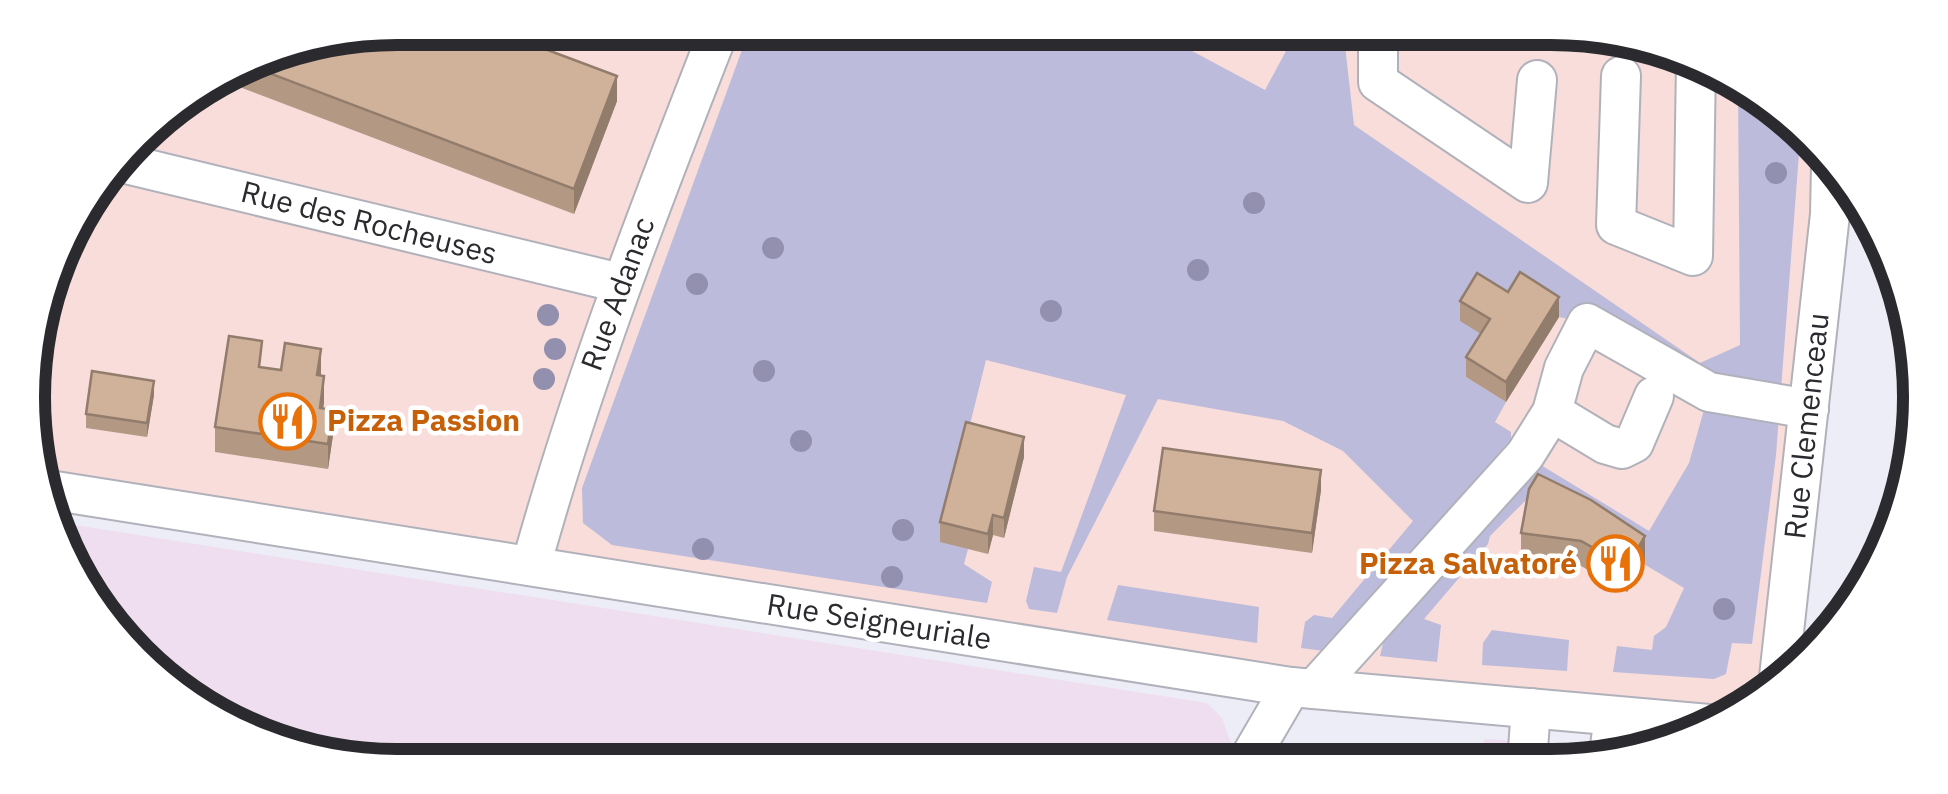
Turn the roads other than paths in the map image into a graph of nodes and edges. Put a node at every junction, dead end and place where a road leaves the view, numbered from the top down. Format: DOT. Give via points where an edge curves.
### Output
graph roads {
  1 [pos="1378,45"];
  2 [pos="713,46"];
  3 [pos="1621,76"];
  4 [pos="1696,76"];
  5 [pos="1537,80"];
  6 [pos="132,165"];
  7 [pos="1830,183"];
  8 [pos="620,283"];
  9 [pos="1654,396"];
  10 [pos="1809,409"];
  11 [pos="1552,412"];
  12 [pos="58,492"];
  13 [pos="531,566"];
  14 [pos="1780,664"];
  15 [pos="1303,688"];
  16 [pos="1531,708"];
  17 [pos="1614,716"];
  18 [pos="1686,722"];
  19 [pos="1610,744"];
  20 [pos="1257,749"];
  21 [pos="1528,749"];
  1 -- 5 [label="street" via="1378,82 1528,183"];
  2 -- 8 [label="street, Rue Adanac"];
  3 -- 4 [label="street" via="1616,226 1693,256"];
  6 -- 8 [label="street, Rue des Rocheuses"];
  7 -- 10 [label="street, Rue Clemenceau"];
  8 -- 13 [label="street, Rue Adanac"];
  9 -- 11 [label="street" via="1634,443 1622,449"];
  10 -- 11 [label="street" via="1709,392 1587,323"];
  10 -- 14 [label="street, Rue Clemenceau"];
  11 -- 15 [label="street" via="1525,456"];
  12 -- 13 [label="street, Rue Seigneuriale"];
  13 -- 15 [label="street, Rue Seigneuriale"];
  15 -- 16 [label="street, Rue Seigneuriale"];
  15 -- 20 [label="street"];
  16 -- 17 [label="street, Rue Seigneuriale"];
  16 -- 21 [label="street"];
  17 -- 18 [label="street, Rue Seigneuriale"];
  17 -- 19 [label="street"];
}
